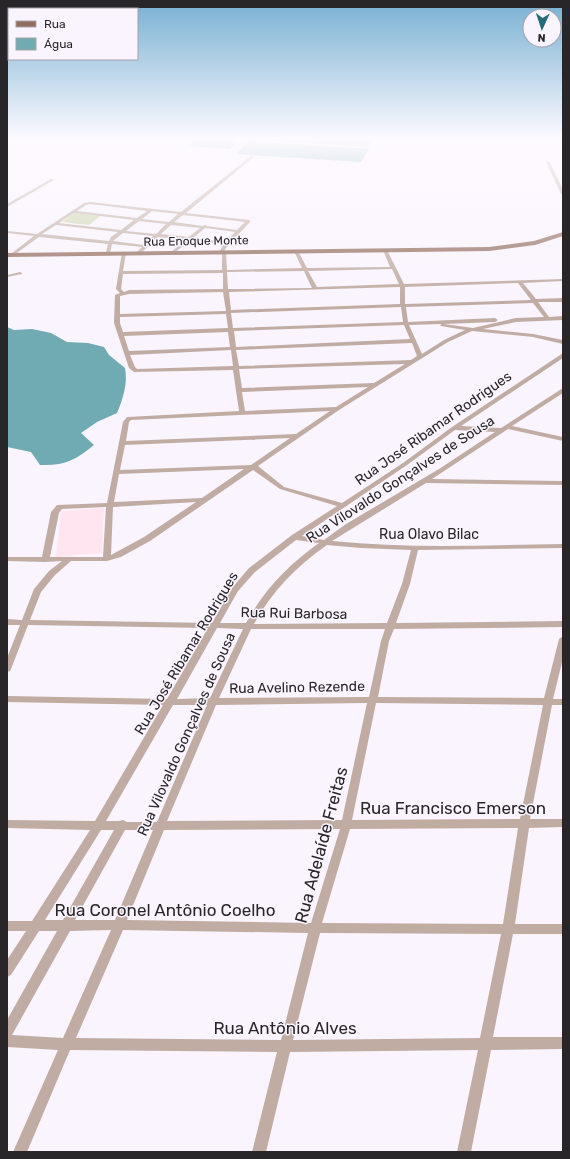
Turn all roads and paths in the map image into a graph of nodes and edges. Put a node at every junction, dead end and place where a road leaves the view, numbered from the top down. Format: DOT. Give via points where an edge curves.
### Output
graph roads {
  1 [pos="28,194"];
  2 [pos="206,194"];
  3 [pos="7,206"];
  4 [pos="119,206"];
  5 [pos="151,210"];
  6 [pos="72,212"];
  7 [pos="183,213"];
  8 [pos="104,216"];
  9 [pos="215,216"];
  10 [pos="98,220"];
  11 [pos="137,220"];
  12 [pos="55,224"];
  13 [pos="93,224"];
  14 [pos="169,224"];
  15 [pos="204,227"];
  16 [pos="87,228"];
  17 [pos="238,230"];
  18 [pos="82,231"];
  19 [pos="122,231"];
  20 [pos="7,232"];
  21 [pos="563,234"];
  22 [pos="38,235"];
  23 [pos="76,235"];
  24 [pos="157,235"];
  25 [pos="71,239"];
  26 [pos="190,239"];
  27 [pos="110,243"];
  28 [pos="227,243"];
  29 [pos="144,246"];
  30 [pos="385,250"];
  31 [pos="296,251"];
  32 [pos="174,252"];
  33 [pos="222,252"];
  34 [pos="108,253"];
  35 [pos="124,253"];
  36 [pos="138,253"];
  37 [pos="10,255"];
  38 [pos="394,268"];
  39 [pos="306,271"];
  40 [pos="20,272"];
  41 [pos="224,272"];
  42 [pos="120,273"];
  43 [pos="7,276"];
  44 [pos="563,280"];
  45 [pos="520,282"];
  46 [pos="402,286"];
  47 [pos="315,289"];
  48 [pos="226,290"];
  49 [pos="122,292"];
  50 [pos="563,300"];
  51 [pos="535,301"];
  52 [pos="403,306"];
  53 [pos="228,312"];
  54 [pos="117,316"];
  55 [pos="547,318"];
  56 [pos="563,318"];
  57 [pos="516,320"];
  58 [pos="406,322"];
  59 [pos="430,322"];
  60 [pos="230,330"];
  61 [pos="470,330"];
  62 [pos="121,334"];
  63 [pos="414,341"];
  64 [pos="563,342"];
  65 [pos="232,348"];
  66 [pos="128,353"];
  67 [pos="420,356"];
  68 [pos="562,357"];
  69 [pos="411,362"];
  70 [pos="235,368"];
  71 [pos="377,385"];
  72 [pos="238,390"];
  73 [pos="563,390"];
  74 [pos="337,409"];
  75 [pos="242,414"];
  76 [pos="454,428"];
  77 [pos="504,428"];
  78 [pos="300,436"];
  79 [pos="563,439"];
  80 [pos="122,443"];
  81 [pos="254,467"];
  82 [pos="116,472"];
  83 [pos="425,480"];
  84 [pos="563,483"];
  85 [pos="203,500"];
  86 [pos="110,504"];
  87 [pos="343,505"];
  88 [pos="295,537"];
  89 [pos="324,542"];
  90 [pos="563,546"];
  91 [pos="415,548"];
  92 [pos="7,559"];
  93 [pos="106,559"];
  94 [pos="45,560"];
  95 [pos="68,560"];
  96 [pos="7,622"];
  97 [pos="25,623"];
  98 [pos="217,624"];
  99 [pos="563,624"];
  100 [pos="248,626"];
  101 [pos="390,626"];
  102 [pos="563,640"];
  103 [pos="7,669"];
  104 [pos="7,700"];
  105 [pos="372,700"];
  106 [pos="170,702"];
  107 [pos="213,702"];
  108 [pos="548,702"];
  109 [pos="563,702"];
  110 [pos="563,823"];
  111 [pos="7,824"];
  112 [pos="99,824"];
  113 [pos="124,824"];
  114 [pos="524,824"];
  115 [pos="161,825"];
  116 [pos="346,825"];
  117 [pos="120,925"];
  118 [pos="7,926"];
  119 [pos="36,927"];
  120 [pos="67,927"];
  121 [pos="315,928"];
  122 [pos="563,929"];
  123 [pos="508,930"];
  124 [pos="7,971"];
  125 [pos="7,1032"];
  126 [pos="7,1041"];
  127 [pos="485,1043"];
  128 [pos="563,1043"];
  129 [pos="66,1044"];
  130 [pos="285,1046"];
  131 [pos="20,1152"];
  132 [pos="259,1152"];
  133 [pos="464,1152"];
  1 -- 3 [label="street"];
  2 -- 7 [label="street"];
  4 -- 5 [label="street"];
  4 -- 6 [label="street" via="88,203"];
  4 -- 8 [label="street"];
  5 -- 7 [label="street"];
  5 -- 11 [label="street"];
  6 -- 8 [label="street"];
  6 -- 12 [label="street"];
  7 -- 9 [label="street"];
  7 -- 14 [label="street"];
  8 -- 10 [label="street"];
  8 -- 11 [label="street"];
  9 -- 15 [label="street"];
  9 -- 17 [label="street" via="248,220"];
  11 -- 14 [label="street"];
  11 -- 19 [label="street"];
  12 -- 16 [label="street"];
  12 -- 22 [label="street"];
  13 -- 16 [label="street"];
  14 -- 15 [label="street"];
  14 -- 24 [label="street"];
  15 -- 17 [label="street"];
  15 -- 26 [label="street"];
  16 -- 18 [label="street"];
  16 -- 19 [label="street"];
  17 -- 28 [label="street"];
  19 -- 24 [label="street"];
  19 -- 27 [label="street"];
  20 -- 22 [label="street"];
  21 -- 30 [label="main road, Rua Enoque Monte" via="535,243 489,249"];
  22 -- 25 [label="street"];
  22 -- 37 [label="street"];
  23 -- 25 [label="street"];
  24 -- 26 [label="street"];
  24 -- 29 [label="street"];
  25 -- 27 [label="street"];
  26 -- 28 [label="street"];
  26 -- 32 [label="street"];
  27 -- 29 [label="street"];
  27 -- 34 [label="street"];
  28 -- 33 [label="street"];
  29 -- 36 [label="street"];
  30 -- 31 [label="main road, Rua Enoque Monte"];
  30 -- 38 [label="street"];
  31 -- 33 [label="main road, Rua Enoque Monte"];
  31 -- 39 [label="street"];
  32 -- 33 [label="main road, Rua Enoque Monte"];
  32 -- 36 [label="main road, Rua Enoque Monte"];
  33 -- 41 [label="street"];
  34 -- 35 [label="main road, Rua Enoque Monte"];
  34 -- 37 [label="main road, Rua Enoque Monte"];
  35 -- 36 [label="main road, Rua Enoque Monte"];
  35 -- 42 [label="street"];
  38 -- 39 [label="street"];
  38 -- 46 [label="street"];
  39 -- 41 [label="street"];
  39 -- 47 [label="street"];
  40 -- 43 [label="street"];
  41 -- 42 [label="street"];
  41 -- 48 [label="street"];
  42 -- 49 [label="street" via="118,289"];
  44 -- 45 [label="street"];
  45 -- 46 [label="street"];
  45 -- 51 [label="street"];
  46 -- 47 [label="street"];
  46 -- 52 [label="street"];
  47 -- 48 [label="street"];
  48 -- 49 [label="street"];
  48 -- 53 [label="street"];
  49 -- 54 [label="street" via="118,295"];
  50 -- 51 [label="street"];
  51 -- 52 [label="street"];
  51 -- 55 [label="street"];
  52 -- 53 [label="street"];
  52 -- 58 [label="street"];
  53 -- 54 [label="street"];
  53 -- 60 [label="street"];
  54 -- 62 [label="street"];
  55 -- 56 [label="street"];
  55 -- 57 [label="street"];
  57 -- 59 [label="street"];
  57 -- 61 [label="street"];
  58 -- 59 [label="street"];
  58 -- 60 [label="street"];
  58 -- 63 [label="street"];
  59 -- 61 [label="street"];
  60 -- 62 [label="street"];
  60 -- 65 [label="street"];
  61 -- 64 [label="street" via="532,335"];
  61 -- 67 [label="street"];
  62 -- 66 [label="street"];
  63 -- 65 [label="street"];
  63 -- 67 [label="street"];
  65 -- 66 [label="street"];
  65 -- 70 [label="street"];
  66 -- 70 [label="street" via="132,368 140,372"];
  67 -- 69 [label="street"];
  68 -- 76 [label="street, Rua José Ribamar Rodrigues"];
  69 -- 70 [label="street"];
  69 -- 71 [label="street"];
  70 -- 72 [label="street"];
  71 -- 72 [label="street"];
  71 -- 74 [label="street"];
  72 -- 75 [label="street"];
  73 -- 77 [label="street, Rua Vilovaldo Gonçalves de Sousa"];
  74 -- 75 [label="street"];
  74 -- 78 [label="street"];
  75 -- 80 [label="street" via="133,418 126,422"];
  76 -- 77 [label="street"];
  76 -- 87 [label="street, Rua José Ribamar Rodrigues"];
  77 -- 79 [label="street"];
  77 -- 83 [label="street, Rua Vilovaldo Gonçalves de Sousa"];
  78 -- 80 [label="street"];
  78 -- 81 [label="street"];
  80 -- 82 [label="street"];
  81 -- 82 [label="street"];
  81 -- 85 [label="street"];
  81 -- 87 [label="street" via="282,488"];
  82 -- 86 [label="street"];
  83 -- 84 [label="street"];
  83 -- 89 [label="street, Rua Vilovaldo Gonçalves de Sousa"];
  85 -- 86 [label="street"];
  85 -- 93 [label="street" via="147,539"];
  86 -- 93 [label="street"];
  86 -- 94 [label="street" via="69,505 58,508"];
  87 -- 88 [label="street, Rua José Ribamar Rodrigues"];
  88 -- 89 [label="street, Rua Olavo Bilac"];
  88 -- 98 [label="street, Rua José Ribamar Rodrigues" via="246,576"];
  89 -- 91 [label="street, Rua Olavo Bilac"];
  89 -- 100 [label="street, Rua Vilovaldo Gonçalves de Sousa" via="278,583"];
  90 -- 91 [label="street, Rua Olavo Bilac"];
  91 -- 101 [label="street, Rua Adelaíde Freitas" via="406,584"];
  92 -- 94 [label="street"];
  93 -- 95 [label="street"];
  94 -- 95 [label="street"];
  95 -- 97 [label="street" via="52,573 37,591"];
  96 -- 97 [label="street, Rua Rui Barbosa"];
  97 -- 98 [label="street, Rua Rui Barbosa"];
  97 -- 103 [label="street"];
  98 -- 100 [label="street, Rua Rui Barbosa"];
  98 -- 106 [label="street, Rua José Ribamar Rodrigues"];
  99 -- 101 [label="street, Rua Rui Barbosa"];
  100 -- 101 [label="street, Rua Rui Barbosa"];
  100 -- 107 [label="street, Rua Vilovaldo Gonçalves de Sousa"];
  101 -- 105 [label="street, Rua Adelaíde Freitas"];
  102 -- 108 [label="street"];
  104 -- 106 [label="street, Rua Avelino Rezende"];
  105 -- 107 [label="street, Rua Avelino Rezende"];
  105 -- 108 [label="street, Rua Avelino Rezende"];
  105 -- 116 [label="street, Rua Adelaíde Freitas"];
  106 -- 107 [label="street, Rua Avelino Rezende"];
  106 -- 112 [label="street, Rua José Ribamar Rodrigues"];
  107 -- 115 [label="street, Rua Vilovaldo Gonçalves de Sousa"];
  108 -- 109 [label="street, Rua Avelino Rezende"];
  108 -- 114 [label="street"];
  110 -- 114 [label="street, Rua Francisco Emerson"];
  111 -- 112 [label="street, Rua Francisco Emerson"];
  112 -- 113 [label="street, Rua Francisco Emerson"];
  112 -- 119 [label="street, Rua José Ribamar Rodrigues"];
  113 -- 115 [label="street, Rua Francisco Emerson"];
  113 -- 120 [label="street"];
  114 -- 116 [label="street, Rua Francisco Emerson"];
  114 -- 123 [label="street"];
  115 -- 116 [label="street, Rua Francisco Emerson"];
  115 -- 117 [label="street, Rua Vilovaldo Gonçalves de Sousa"];
  116 -- 121 [label="street, Rua Adelaíde Freitas"];
  117 -- 120 [label="street, Rua Coronel Antônio Coelho"];
  117 -- 121 [label="street, Rua Coronel Antônio Coelho"];
  117 -- 129 [label="street, Rua Vilovaldo Gonçalves de Sousa"];
  118 -- 119 [label="street, Rua Coronel Antônio Coelho"];
  119 -- 120 [label="street, Rua Coronel Antônio Coelho"];
  119 -- 124 [label="street, Rua José Ribamar Rodrigues"];
  120 -- 125 [label="street"];
  121 -- 123 [label="street, Rua Coronel Antônio Coelho"];
  121 -- 130 [label="street, Rua Adelaíde Freitas"];
  122 -- 123 [label="street, Rua Coronel Antônio Coelho"];
  123 -- 127 [label="street"];
  126 -- 129 [label="street, Rua Antônio Alves"];
  127 -- 128 [label="street, Rua Antônio Alves"];
  127 -- 130 [label="street, Rua Antônio Alves"];
  127 -- 133 [label="street"];
  129 -- 130 [label="street, Rua Antônio Alves"];
  129 -- 131 [label="street, Rua Vilovaldo Gonçalves de Sousa"];
  130 -- 132 [label="street, Rua Adelaíde Freitas"];
}
